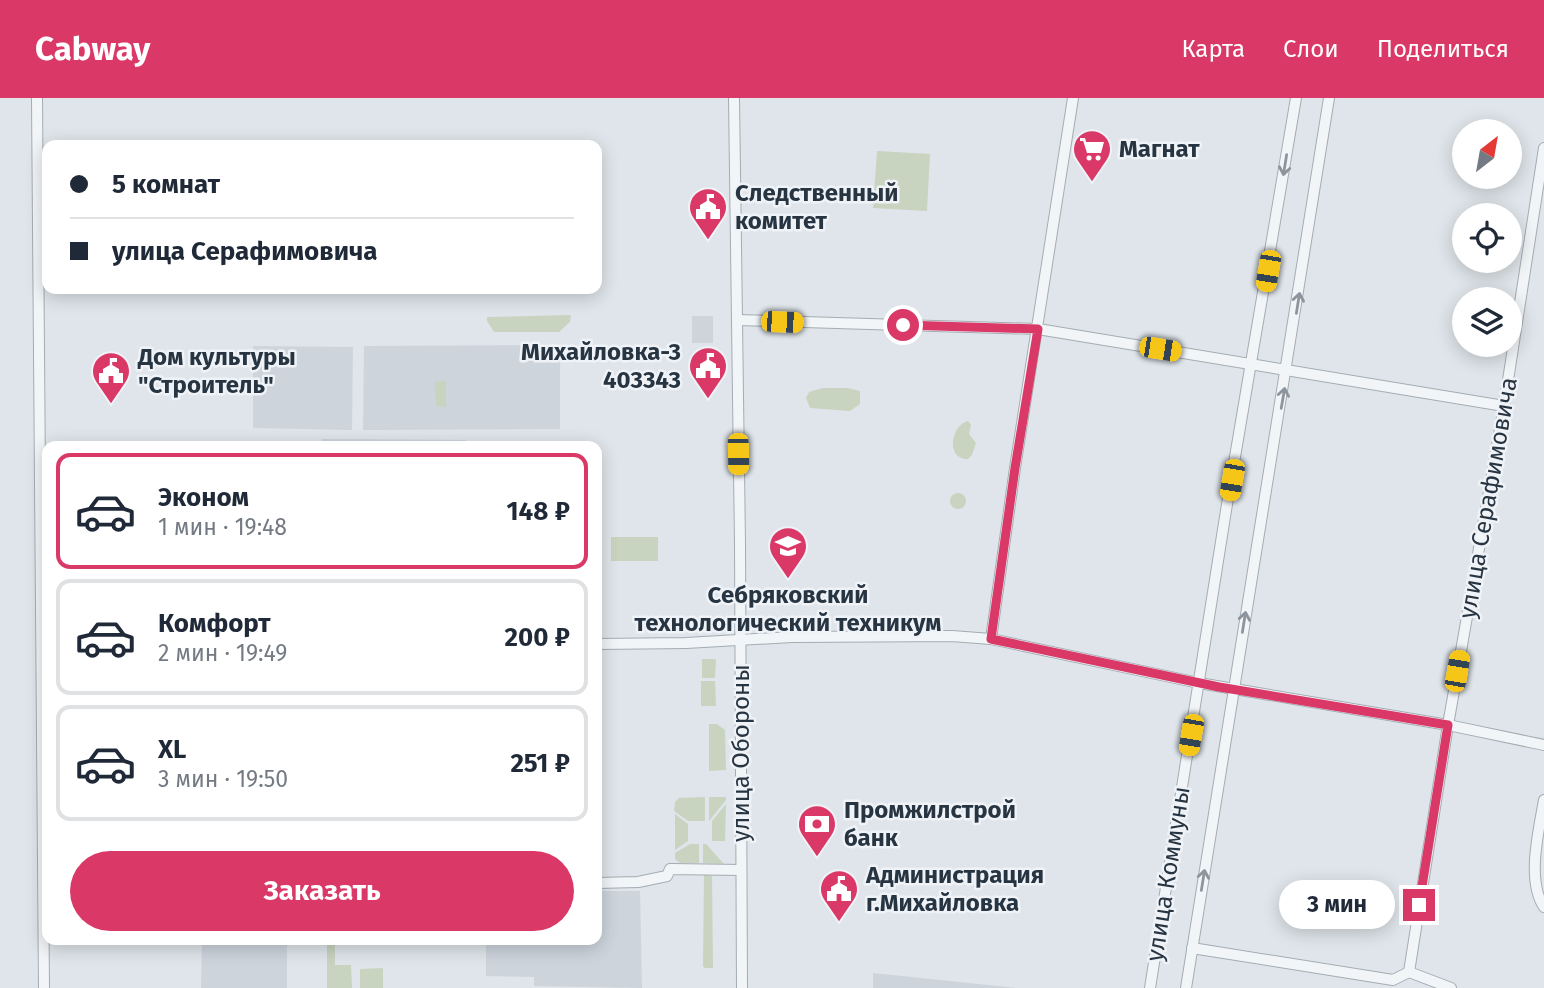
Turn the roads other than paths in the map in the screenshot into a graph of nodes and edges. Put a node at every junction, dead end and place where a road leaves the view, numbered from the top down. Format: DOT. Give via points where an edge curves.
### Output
graph roads {
  1 [pos="37,98"];
  2 [pos="734,98"];
  3 [pos="1073,98"];
  4 [pos="1296,98"];
  5 [pos="1329,98"];
  6 [pos="1544,148"];
  7 [pos="737,320"];
  8 [pos="1038,329"];
  9 [pos="1252,364"];
  10 [pos="1287,371"];
  11 [pos="1504,406"];
  12 [pos="42,524"];
  13 [pos="991,639"];
  14 [pos="740,641"];
  15 [pos="602,644"];
  16 [pos="1199,683"];
  17 [pos="1234,689"];
  18 [pos="1448,725"];
  19 [pos="1544,745"];
  20 [pos="1544,800"];
  21 [pos="741,870"];
  22 [pos="602,883"];
  23 [pos="1544,907"];
  24 [pos="45,945"];
  25 [pos="1192,948"];
  26 [pos="1409,972"];
  27 [pos="44,988"];
  28 [pos="742,988"];
  29 [pos="1150,988"];
  30 [pos="1186,988"];
  31 [pos="1451,988"];
  1 -- 12 [label="street"];
  2 -- 7 [label="street, улица Обороны"];
  3 -- 8 [label="street"];
  4 -- 9 [label="street, улица Коммуны, one-way"];
  10 -- 5 [label="street, улица Коммуны, one-way"];
  6 -- 11 [label="street, улица Серафимовича"];
  7 -- 8 [label="street"];
  7 -- 14 [label="street, улица Обороны"];
  8 -- 9 [label="street"];
  8 -- 13 [label="street"];
  9 -- 10 [label="street"];
  9 -- 16 [label="street, улица Коммуны"];
  10 -- 11 [label="street"];
  17 -- 10 [label="street, улица Коммуны, one-way"];
  11 -- 18 [label="street, улица Серафимовича"];
  13 -- 14 [label="street" via="910,636"];
  13 -- 16 [label="street"];
  14 -- 15 [label="street"];
  14 -- 21 [label="street, улица Обороны"];
  16 -- 17 [label="street"];
  16 -- 29 [label="street, улица Коммуны"];
  17 -- 18 [label="street"];
  25 -- 17 [label="street, улица Коммуны, one-way"];
  18 -- 19 [label="street"];
  18 -- 26 [label="street, улица Серафимовича"];
  20 -- 23 [label="street" via="1535,859 1537,890"];
  21 -- 22 [label="street" via="670,869 667,876 638,882"];
  21 -- 28 [label="street, улица Обороны"];
  24 -- 27 [label="street"];
  25 -- 26 [label="street" via="1393,980"];
  25 -- 30 [label="street, улица Коммуны"];
  26 -- 31 [label="street"];
}
